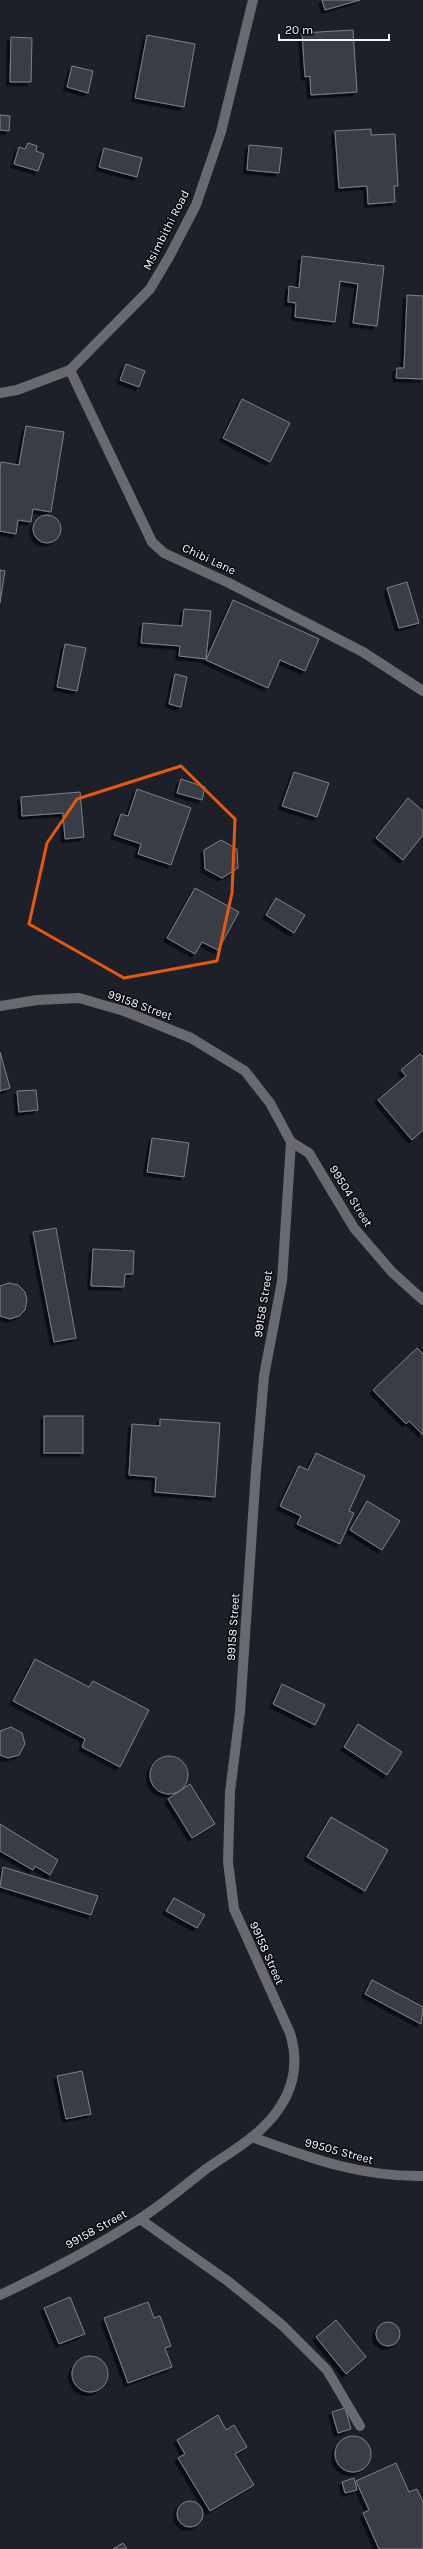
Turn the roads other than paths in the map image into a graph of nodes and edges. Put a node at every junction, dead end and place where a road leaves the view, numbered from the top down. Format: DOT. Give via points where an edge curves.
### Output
graph roads {
  1 [pos="253,0"];
  2 [pos="70,370"];
  3 [pos="0,393"];
  4 [pos="423,691"];
  5 [pos="0,1006"];
  6 [pos="291,1142"];
  7 [pos="423,1300"];
  8 [pos="252,2137"];
  9 [pos="423,2176"];
  10 [pos="140,2220"];
  11 [pos="0,2295"];
  12 [pos="360,2426"];
  1 -- 2 [label="street, Msimbithi Road" via="221,132 196,205 150,289"];
  2 -- 3 [label="street, Msimbithi Road" via="17,390"];
  2 -- 4 [label="street, Chibi Lane" via="152,542 164,553 229,583 363,652"];
  5 -- 6 [label="street, 99158 Street" via="37,1000 78,998 124,1011 191,1038 245,1071 270,1103"];
  6 -- 7 [label="street, 99504 Street" via="309,1153 354,1228 392,1272"];
  6 -- 8 [label="street, 99158 Street" via="282,1281 264,1376 240,1712 230,1792 228,1862 234,1909 290,2032 295,2051 295,2064 290,2088 280,2107"];
  8 -- 9 [label="street, 99505 Street" via="312,2159 358,2172 395,2177"];
  8 -- 10 [label="street, 99158 Street"];
  10 -- 11 [label="street, 99158 Street"];
  10 -- 12 [label="street" via="229,2282 282,2325 327,2370"];
}
